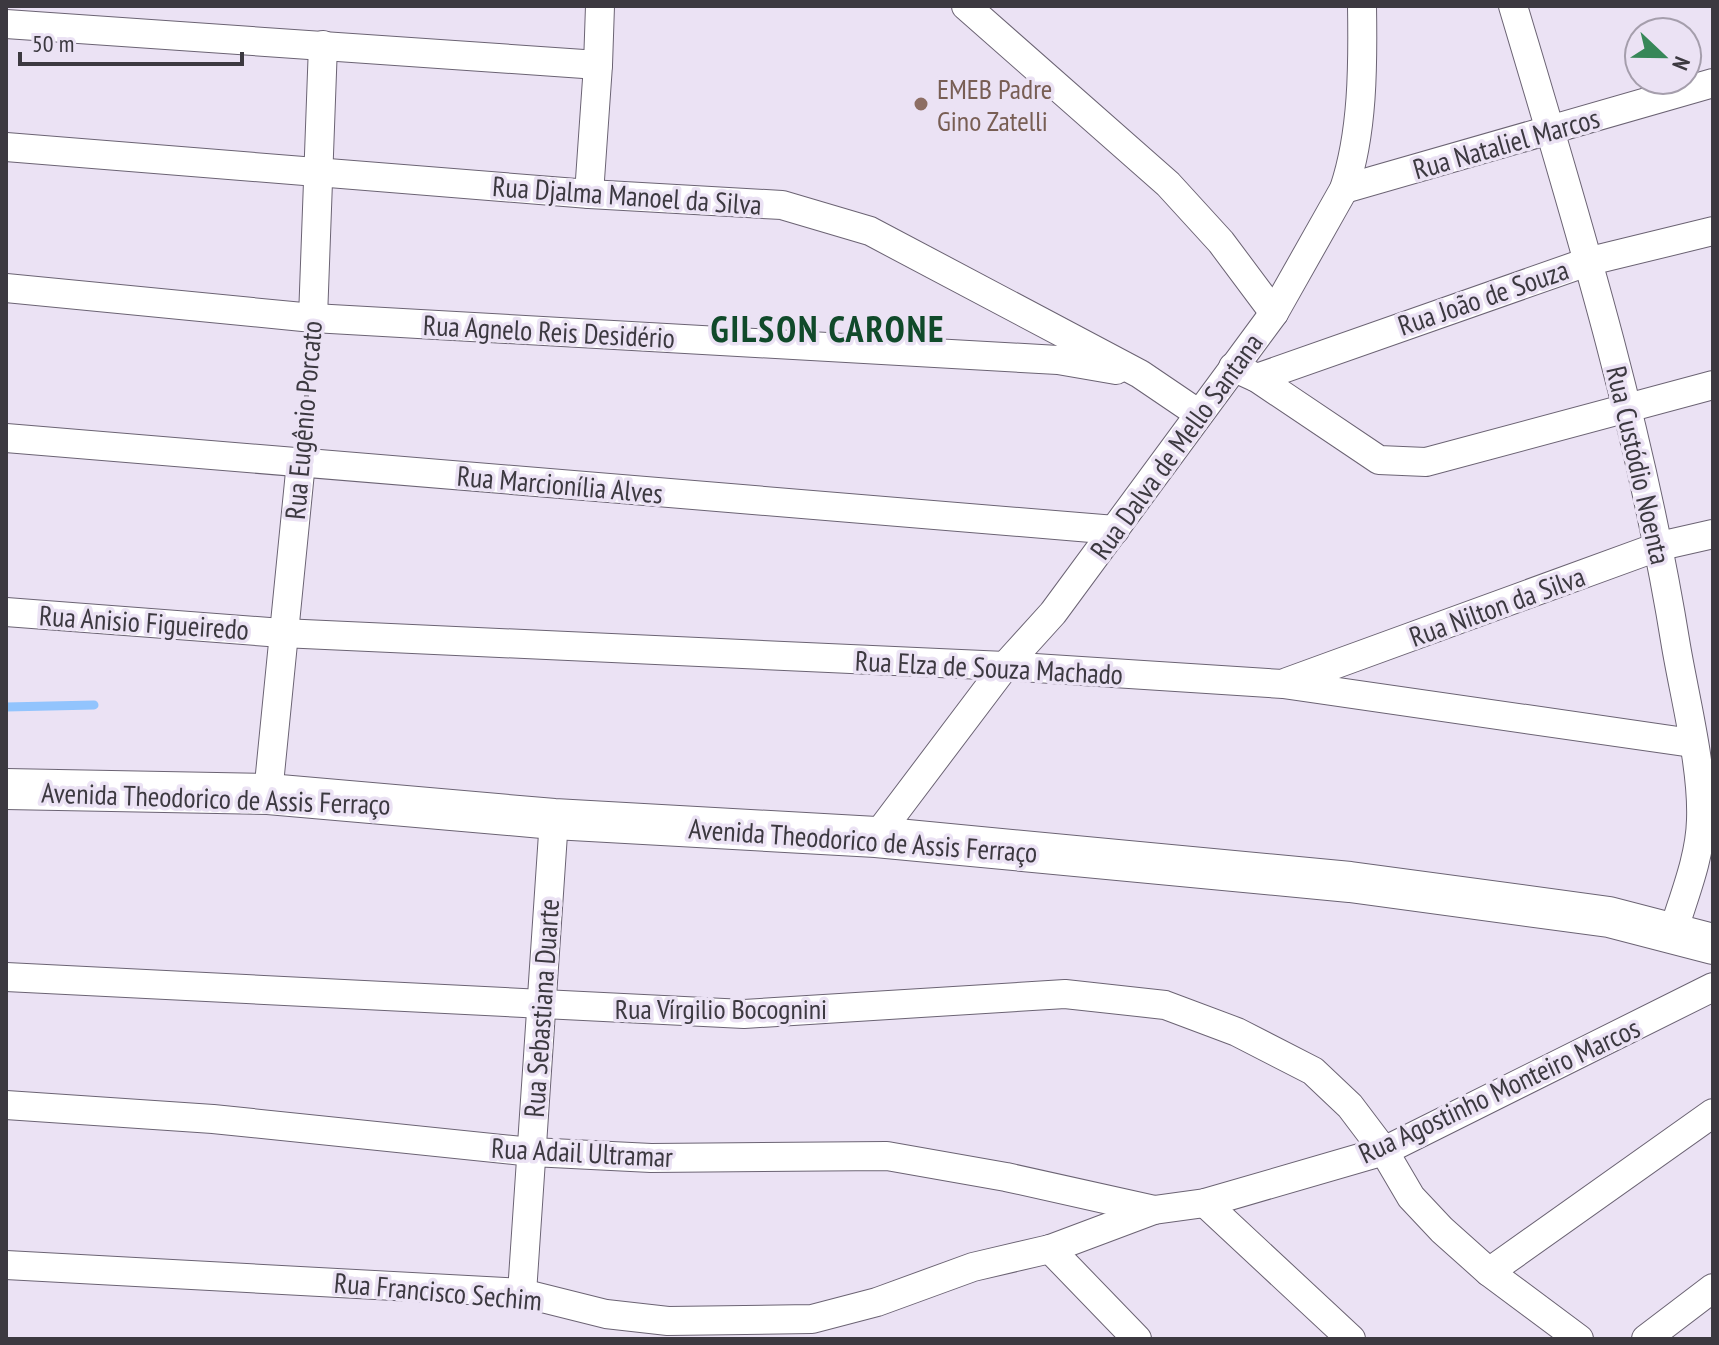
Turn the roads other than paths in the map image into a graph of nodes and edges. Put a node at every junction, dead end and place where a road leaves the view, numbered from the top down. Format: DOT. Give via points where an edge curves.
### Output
graph roads {
  1 [pos="600,6"];
  2 [pos="966,6"];
  3 [pos="1362,6"];
  4 [pos="1513,6"];
  5 [pos="6,24"];
  6 [pos="323,45"];
  7 [pos="598,65"];
  8 [pos="1713,83"];
  9 [pos="1550,131"];
  10 [pos="6,147"];
  11 [pos="317,173"];
  12 [pos="1344,189"];
  13 [pos="589,194"];
  14 [pos="1713,231"];
  15 [pos="1590,261"];
  16 [pos="6,288"];
  17 [pos="1274,313"];
  18 [pos="313,318"];
  19 [pos="1245,372"];
  20 [pos="1140,374"];
  21 [pos="1713,385"];
  22 [pos="1626,411"];
  23 [pos="1199,414"];
  24 [pos="6,438"];
  25 [pos="301,462"];
  26 [pos="1115,530"];
  27 [pos="1713,534"];
  28 [pos="1660,546"];
  29 [pos="6,612"];
  30 [pos="282,633"];
  31 [pos="1005,666"];
  32 [pos="1283,684"];
  33 [pos="1692,743"];
  34 [pos="6,789"];
  35 [pos="268,794"];
  36 [pos="554,819"];
  37 [pos="876,837"];
  38 [pos="1673,932"];
  39 [pos="1713,944"];
  40 [pos="6,977"];
  41 [pos="1713,987"];
  42 [pos="540,1003"];
  43 [pos="6,1105"];
  44 [pos="1713,1113"];
  45 [pos="1384,1151"];
  46 [pos="532,1152"];
  47 [pos="1205,1203"];
  48 [pos="1154,1210"];
  49 [pos="1050,1249"];
  50 [pos="6,1265"];
  51 [pos="1489,1272"];
  52 [pos="1713,1288"];
  53 [pos="522,1293"];
  54 [pos="1137,1339"];
  55 [pos="1351,1339"];
  56 [pos="1579,1339"];
  57 [pos="1646,1339"];
  1 -- 7 [label="street"];
  2 -- 17 [label="street" via="1168,184 1221,242"];
  3 -- 12 [label="street, Rua Dalva de Mello Santana" via="1352,166"];
  4 -- 9 [label="street, Rua Custódio Noenta"];
  5 -- 6 [label="street"];
  6 -- 7 [label="street"];
  6 -- 11 [label="street, Rua Eugênio Porcato"];
  7 -- 13 [label="street"];
  8 -- 9 [label="street, Rua Nataliel Marcos"];
  9 -- 12 [label="street, Rua Nataliel Marcos"];
  9 -- 15 [label="street, Rua Custódio Noenta"];
  10 -- 11 [label="street, Rua Djalma Manoel da Silva"];
  11 -- 13 [label="street, Rua Djalma Manoel da Silva"];
  11 -- 18 [label="street, Rua Eugênio Porcato"];
  12 -- 17 [label="street, Rua Dalva de Mello Santana"];
  13 -- 20 [label="street, Rua Djalma Manoel da Silva" via="782,205 870,231"];
  14 -- 15 [label="street, Rua João de Souza"];
  15 -- 19 [label="street, Rua João de Souza"];
  15 -- 22 [label="street, Rua Custódio Noenta"];
  16 -- 18 [label="street, Rua Agnelo Reis Desidério"];
  17 -- 19 [label="street, Rua Dalva de Mello Santana"];
  18 -- 20 [label="street, Rua Agnelo Reis Desidério" via="1058,360"];
  19 -- 22 [label="street" via="1379,460 1395,462 1426,462"];
  19 -- 23 [label="street, Rua Dalva de Mello Santana"];
  20 -- 23 [label="street, Rua Djalma Manoel da Silva"];
  21 -- 22 [label="street"];
  22 -- 28 [label="street, Rua Custódio Noenta"];
  23 -- 26 [label="street, Rua Dalva de Mello Santana"];
  24 -- 25 [label="street, Rua Marcionília Alves"];
  25 -- 26 [label="street, Rua Marcionília Alves"];
  25 -- 30 [label="street, Rua Eugênio Porcato"];
  26 -- 31 [label="street, Rua Dalva de Mello Santana"];
  27 -- 28 [label="street, Rua Nilton da Silva"];
  28 -- 32 [label="street, Rua Nilton da Silva"];
  28 -- 33 [label="street, Rua Custódio Noenta"];
  29 -- 30 [label="street, Rua Anisio Figueiredo"];
  30 -- 31 [label="street, Rua Elza de Souza Machado"];
  30 -- 35 [label="street, Rua Eugênio Porcato"];
  31 -- 32 [label="street, Rua Elza de Souza Machado"];
  31 -- 37 [label="street, Rua Dalva de Mello Santana"];
  32 -- 33 [label="street, Rua Elza de Souza Machado"];
  33 -- 38 [label="street, Rua Custódio Noenta" via="1701,819"];
  34 -- 35 [label="street, Avenida Theodorico de Assis Ferraço"];
  35 -- 36 [label="street, Avenida Theodorico de Assis Ferraço"];
  36 -- 37 [label="street, Avenida Theodorico de Assis Ferraço"];
  36 -- 42 [label="street, Rua Sebastiana Duarte"];
  37 -- 38 [label="street, Avenida Theodorico de Assis Ferraço" via="1350,882 1609,917"];
  38 -- 39 [label="street, Avenida Theodorico de Assis Ferraço"];
  40 -- 42 [label="street, Rua Vírgilio Bocognini"];
  41 -- 45 [label="street, Rua Agostinho Monteiro Marcos"];
  42 -- 45 [label="street, Rua Vírgilio Bocognini" via="744,1014 1065,994 1165,1005 1237,1032 1313,1071 1350,1106"];
  42 -- 46 [label="street, Rua Sebastiana Duarte"];
  43 -- 46 [label="street, Rua Adail Ultramar" via="213,1119"];
  44 -- 51 [label="street"];
  45 -- 47 [label="street, Rua Agostinho Monteiro Marcos"];
  45 -- 51 [label="street, Rua Vírgilio Bocognini" via="1411,1197"];
  46 -- 48 [label="street, Rua Adail Ultramar" via="651,1158 887,1156"];
  46 -- 53 [label="street, Rua Sebastiana Duarte"];
  47 -- 48 [label="street, Rua Agostinho Monteiro Marcos"];
  47 -- 55 [label="street"];
  48 -- 49 [label="street, Rua Agostinho Monteiro Marcos"];
  49 -- 53 [label="street, Rua Francisco Sechim" via="973,1267 812,1319 668,1321 606,1314"];
  49 -- 54 [label="street"];
  50 -- 53 [label="street, Rua Francisco Sechim"];
  51 -- 56 [label="street, Rua Vírgilio Bocognini"];
  52 -- 57 [label="street"];
}
